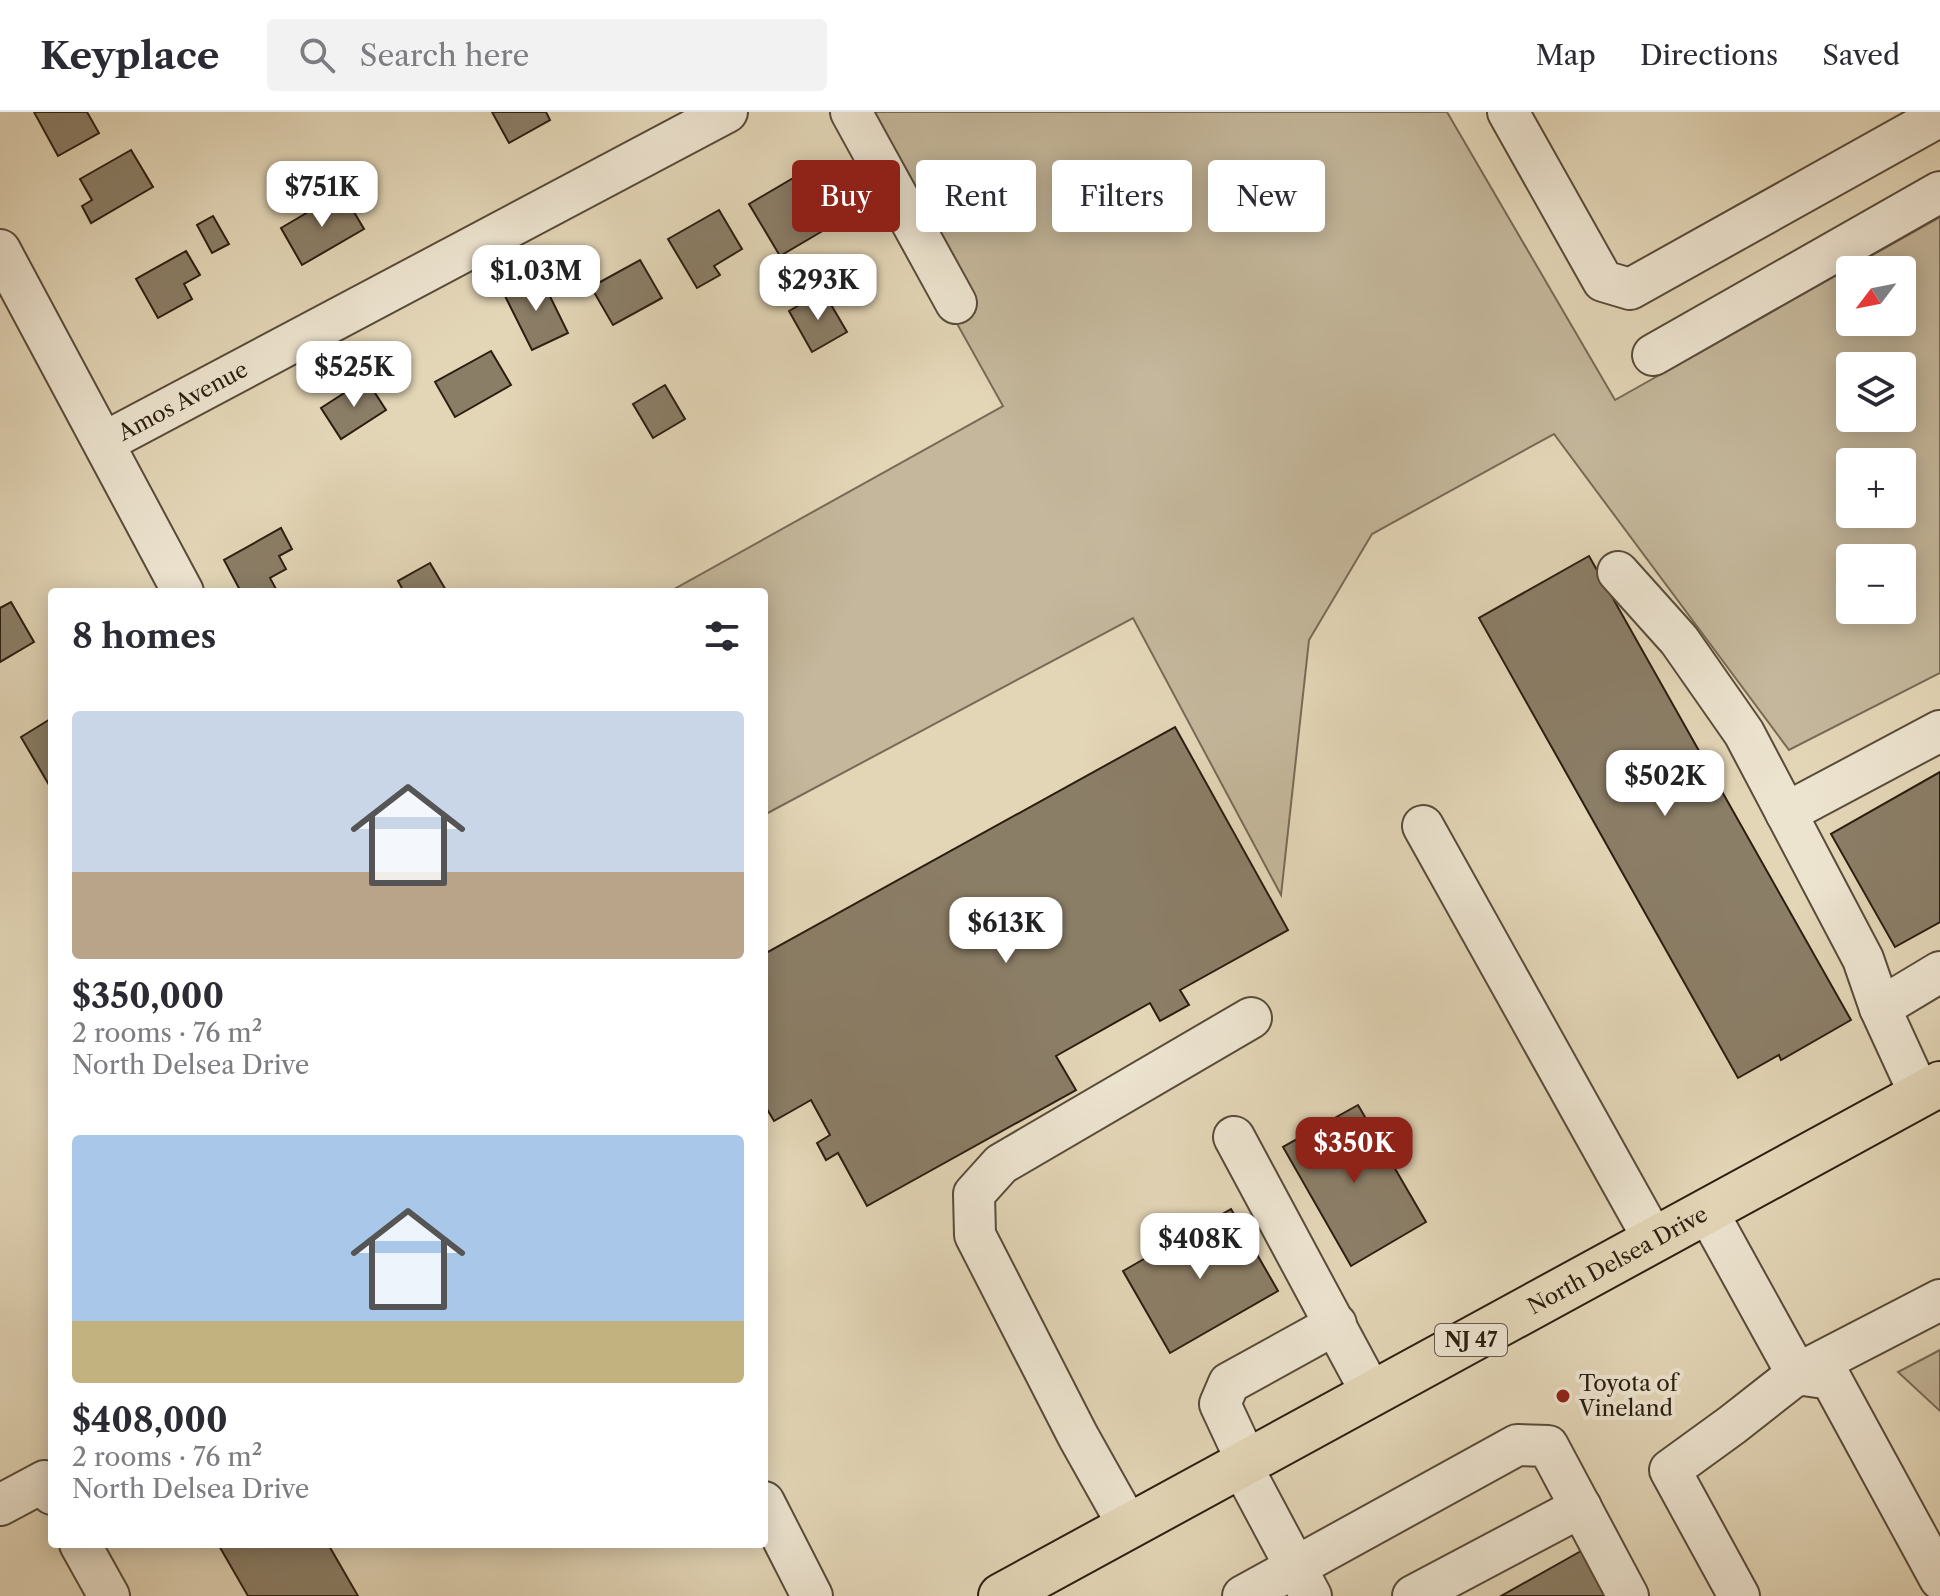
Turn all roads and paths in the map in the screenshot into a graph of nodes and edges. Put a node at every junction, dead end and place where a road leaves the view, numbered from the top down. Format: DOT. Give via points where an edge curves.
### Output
graph roads {
  1 [pos="727,112"];
  2 [pos="851,112"];
  3 [pos="1508,112"];
  4 [pos="1922,119"];
  5 [pos="1940,192"];
  6 [pos="0,250"];
  7 [pos="956,303"];
  8 [pos="1653,355"];
  9 [pos="105,442"];
  10 [pos="1618,572"];
  11 [pos="181,588"];
  12 [pos="1940,731"];
  13 [pos="1786,813"];
  14 [pos="1423,826"];
  15 [pos="1940,972"];
  16 [pos="1880,1008"];
  17 [pos="1251,1018"];
  18 [pos="1930,1089"];
  19 [pos="1234,1137"];
  20 [pos="1707,1211"];
  21 [pos="1654,1240"];
  22 [pos="1940,1300"];
  23 [pos="1336,1324"];
  24 [pos="1797,1374"];
  25 [pos="1372,1394"];
  26 [pos="1244,1464"];
  27 [pos="48,1487"];
  28 [pos="0,1505"];
  29 [pos="1581,1507"];
  30 [pos="768,1510"];
  31 [pos="1129,1527"];
  32 [pos="82,1548"];
  33 [pos="1940,1579"];
  34 [pos="1303,1581"];
  35 [pos="1012,1593"];
  36 [pos="109,1596"];
  37 [pos="812,1596"];
  38 [pos="1243,1596"];
  39 [pos="1413,1596"];
  40 [pos="1628,1596"];
  41 [pos="1739,1596"];
  1 -- 9 [label="street, Amos Avenue"];
  2 -- 7 [label="street"];
  3 -- 4 [label="street" via="1603,281 1630,289"];
  5 -- 8 [label="street"];
  6 -- 9 [label="street"];
  9 -- 11 [label="street"];
  10 -- 13 [label="street" via="1679,640 1744,733"];
  12 -- 13 [label="street"];
  13 -- 16 [label="street" via="1863,959"];
  14 -- 21 [label="street"];
  15 -- 16 [label="street"];
  16 -- 18 [label="street"];
  17 -- 31 [label="street" via="1001,1164 974,1194 975,1235"];
  18 -- 20 [label="main road, North Delsea Drive / NJ 47"];
  19 -- 23 [label="street"];
  20 -- 21 [label="main road, North Delsea Drive / NJ 47"];
  20 -- 24 [label="street"];
  21 -- 25 [label="main road, North Delsea Drive / NJ 47"];
  22 -- 24 [label="street"];
  23 -- 25 [label="street"];
  23 -- 26 [label="street" via="1229,1383 1220,1404"];
  24 -- 33 [label="street" via="1831,1379"];
  24 -- 41 [label="street" via="1670,1470"];
  25 -- 26 [label="main road, North Delsea Drive / NJ 47"];
  26 -- 31 [label="main road, North Delsea Drive / NJ 47"];
  26 -- 34 [label="street"];
  27 -- 28 [label="street" via="45,1481"];
  29 -- 34 [label="street" via="1548,1446 1517,1445"];
  29 -- 39 [label="street"];
  29 -- 40 [label="street"];
  30 -- 37 [label="street"];
  31 -- 35 [label="main road, North Delsea Drive / NJ 47"];
  32 -- 36 [label="street"];
  34 -- 38 [label="street"];
}
